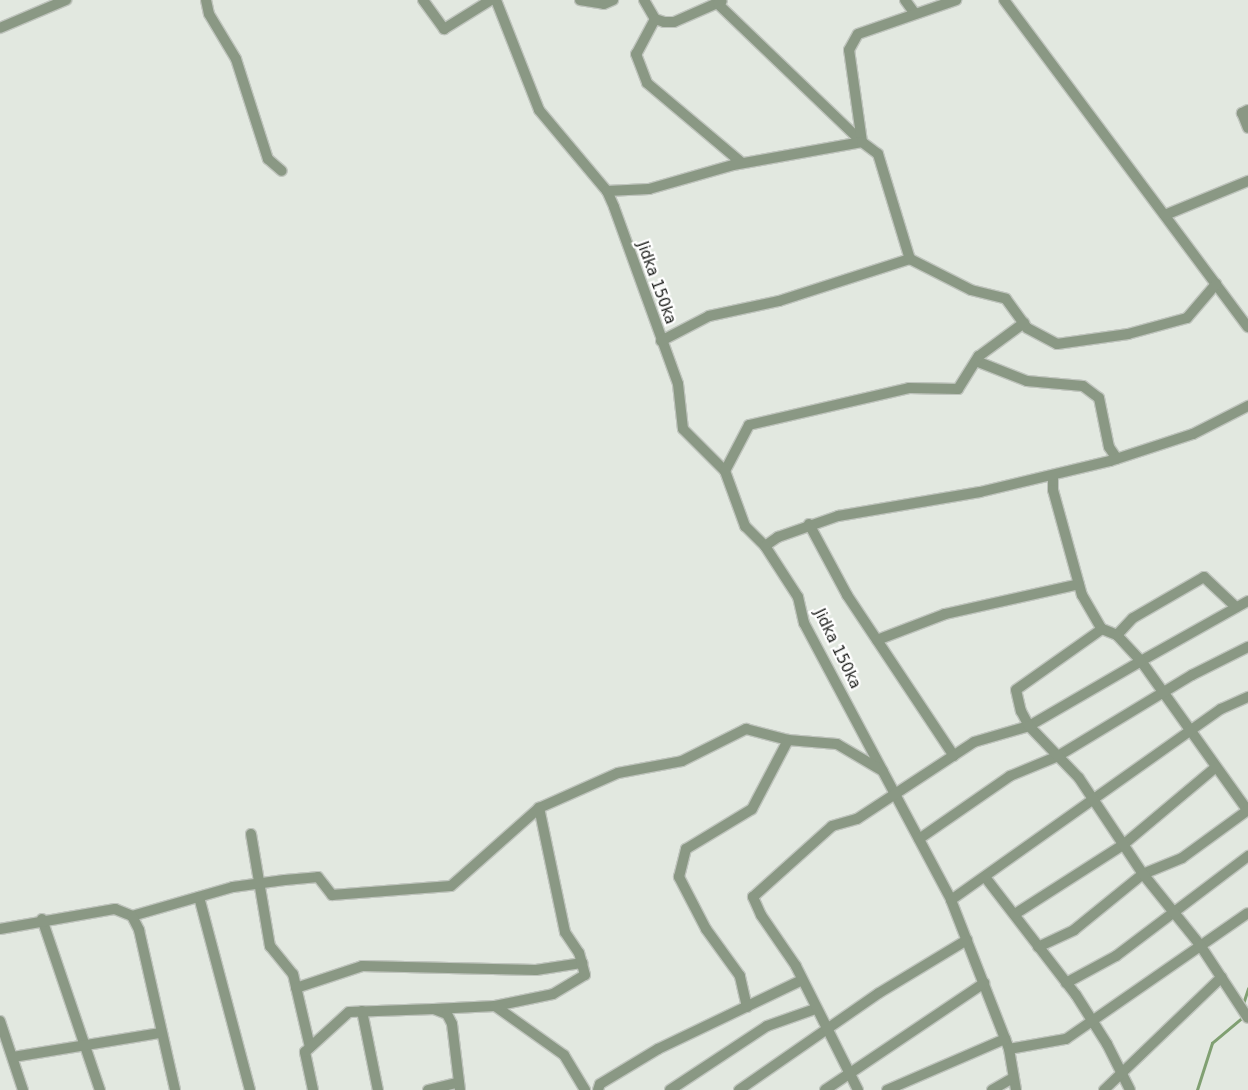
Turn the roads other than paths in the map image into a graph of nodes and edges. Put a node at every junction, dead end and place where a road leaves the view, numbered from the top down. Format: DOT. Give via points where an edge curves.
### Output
graph roads {
  1 [pos="66,0"];
  2 [pos="206,0"];
  3 [pos="424,0"];
  4 [pos="491,0"];
  5 [pos="496,0"];
  6 [pos="580,0"];
  7 [pos="613,0"];
  8 [pos="644,0"];
  9 [pos="905,0"];
  10 [pos="956,0"];
  11 [pos="1004,0"];
  12 [pos="720,2"];
  13 [pos="915,14"];
  14 [pos="656,20"];
  15 [pos="0,28"];
  16 [pos="1248,110"];
  17 [pos="1248,128"];
  18 [pos="862,142"];
  19 [pos="742,163"];
  20 [pos="282,171"];
  21 [pos="1248,181"];
  22 [pos="607,191"];
  23 [pos="1165,215"];
  24 [pos="910,259"];
  25 [pos="1216,284"];
  26 [pos="1024,323"];
  27 [pos="1248,327"];
  28 [pos="661,340"];
  29 [pos="976,361"];
  30 [pos="1248,406"];
  31 [pos="1116,459"];
  32 [pos="726,472"];
  33 [pos="1053,477"];
  34 [pos="808,524"];
  35 [pos="765,546"];
  36 [pos="1079,584"];
  37 [pos="1248,601"];
  38 [pos="1236,607"];
  39 [pos="1102,629"];
  40 [pos="1117,635"];
  41 [pos="877,640"];
  42 [pos="1248,647"];
  43 [pos="1141,661"];
  44 [pos="1164,695"];
  45 [pos="1248,697"];
  46 [pos="1028,726"];
  47 [pos="1191,732"];
  48 [pos="788,740"];
  49 [pos="954,756"];
  50 [pos="1058,756"];
  51 [pos="1216,767"];
  52 [pos="883,771"];
  53 [pos="896,796"];
  54 [pos="1094,799"];
  55 [pos="539,808"];
  56 [pos="1248,810"];
  57 [pos="252,834"];
  58 [pos="919,839"];
  59 [pos="1123,845"];
  60 [pos="1248,856"];
  61 [pos="1143,874"];
  62 [pos="985,877"];
  63 [pos="261,883"];
  64 [pos="199,897"];
  65 [pos="951,900"];
  66 [pos="1173,912"];
  67 [pos="1248,913"];
  68 [pos="1015,914"];
  69 [pos="132,916"];
  70 [pos="42,919"];
  71 [pos="0,929"];
  72 [pos="967,940"];
  73 [pos="1200,945"];
  74 [pos="1038,947"];
  75 [pos="582,963"];
  76 [pos="1222,978"];
  77 [pos="802,980"];
  78 [pos="984,983"];
  79 [pos="1066,983"];
  80 [pos="296,988"];
  81 [pos="495,1006"];
  82 [pos="747,1007"];
  83 [pos="434,1009"];
  84 [pos="815,1009"];
  85 [pos="362,1011"];
  86 [pos="1248,1018"];
  87 [pos="0,1020"];
  88 [pos="1092,1023"];
  89 [pos="825,1030"];
  90 [pos="159,1033"];
  91 [pos="1007,1044"];
  92 [pos="86,1045"];
  93 [pos="310,1047"];
  94 [pos="13,1057"];
  95 [pos="1121,1072"];
  96 [pos="850,1075"];
  97 [pos="1013,1078"];
  98 [pos="460,1086"];
  99 [pos="23,1090"];
  100 [pos="100,1090"];
  101 [pos="175,1090"];
  102 [pos="250,1090"];
  103 [pos="313,1090"];
  104 [pos="378,1090"];
  105 [pos="428,1090"];
  106 [pos="585,1090"];
  107 [pos="598,1090"];
  108 [pos="670,1090"];
  109 [pos="739,1090"];
  110 [pos="825,1090"];
  111 [pos="858,1090"];
  112 [pos="887,1090"];
  113 [pos="992,1090"];
  114 [pos="1016,1090"];
  115 [pos="1104,1090"];
  116 [pos="1130,1090"];
  1 -- 15 [label="street"];
  2 -- 20 [label="street" via="209,14 236,58 268,159"];
  3 -- 4 [label="street" via="444,29"];
  5 -- 22 [label="street, Jidka 150ka" via="539,110"];
  6 -- 7 [label="street" via="604,4"];
  8 -- 14 [label="street"];
  9 -- 13 [label="street"];
  10 -- 13 [label="street"];
  11 -- 23 [label="street"];
  12 -- 14 [label="street" via="674,22"];
  12 -- 18 [label="street"];
  13 -- 18 [label="street" via="858,34 849,50"];
  14 -- 19 [label="street" via="636,54 647,83"];
  16 -- 17 [label="street" via="1242,113"];
  18 -- 19 [label="street"];
  18 -- 24 [label="street" via="878,154"];
  19 -- 22 [label="street" via="649,190"];
  21 -- 23 [label="street"];
  22 -- 28 [label="street, Jidka 150ka"];
  23 -- 25 [label="street"];
  24 -- 26 [label="street" via="971,290 1006,299"];
  24 -- 28 [label="street" via="779,301 709,316"];
  25 -- 26 [label="street" via="1187,318 1128,334 1057,344"];
  25 -- 27 [label="street"];
  26 -- 29 [label="street"];
  28 -- 32 [label="street, Jidka 150ka" via="680,389 683,429"];
  29 -- 31 [label="street" via="1027,381 1083,386 1099,398 1109,446"];
  29 -- 32 [label="street" via="958,389 909,388 749,425"];
  30 -- 31 [label="street" via="1193,434"];
  31 -- 33 [label="street" via="1069,468"];
  32 -- 35 [label="street, Jidka 150ka" via="745,526"];
  33 -- 34 [label="street"];
  33 -- 36 [label="street"];
  34 -- 35 [label="street"];
  34 -- 41 [label="street"];
  35 -- 52 [label="street, Jidka 150ka" via="798,596 804,622"];
  36 -- 39 [label="street"];
  36 -- 41 [label="street" via="945,614"];
  37 -- 38 [label="street"];
  38 -- 40 [label="street" via="1204,577 1133,618"];
  38 -- 43 [label="street"];
  39 -- 40 [label="street"];
  39 -- 46 [label="street" via="1016,690"];
  40 -- 43 [label="street"];
  41 -- 49 [label="street"];
  42 -- 44 [label="street"];
  43 -- 44 [label="street"];
  43 -- 46 [label="street"];
  44 -- 47 [label="street"];
  44 -- 50 [label="street"];
  45 -- 47 [label="street" via="1222,709"];
  46 -- 49 [label="street" via="974,742"];
  46 -- 50 [label="street"];
  47 -- 51 [label="street"];
  47 -- 54 [label="street"];
  48 -- 52 [label="street" via="837,744"];
  48 -- 55 [label="street" via="746,729 682,761 618,773"];
  48 -- 82 [label="street" via="752,809 686,849 679,877 706,929 740,976"];
  49 -- 53 [label="street"];
  50 -- 54 [label="street"];
  50 -- 58 [label="street" via="1010,776"];
  51 -- 56 [label="street"];
  51 -- 59 [label="street"];
  52 -- 53 [label="street, Jidka 150ka"];
  53 -- 58 [label="street, Jidka 150ka"];
  53 -- 77 [label="street" via="857,820 832,826 753,897"];
  54 -- 59 [label="street"];
  54 -- 62 [label="street"];
  55 -- 63 [label="street" via="451,886 332,895 318,877"];
  55 -- 75 [label="street" via="565,932"];
  56 -- 61 [label="street" via="1182,858"];
  57 -- 63 [label="street"];
  58 -- 65 [label="street, Jidka 150ka"];
  59 -- 61 [label="street"];
  59 -- 68 [label="street"];
  60 -- 66 [label="street"];
  61 -- 66 [label="street"];
  61 -- 74 [label="street" via="1074,930"];
  62 -- 65 [label="street"];
  62 -- 68 [label="street"];
  63 -- 64 [label="street"];
  63 -- 80 [label="street" via="270,946 293,974"];
  64 -- 69 [label="street"];
  64 -- 102 [label="street"];
  65 -- 72 [label="street, Jidka 150ka"];
  66 -- 73 [label="street"];
  66 -- 79 [label="street" via="1116,956"];
  67 -- 73 [label="street"];
  68 -- 74 [label="street"];
  69 -- 70 [label="street" via="115,909 60,921"];
  69 -- 90 [label="street" via="139,930"];
  70 -- 71 [label="street"];
  70 -- 92 [label="street"];
  72 -- 78 [label="street, Jidka 150ka"];
  72 -- 89 [label="street"];
  73 -- 76 [label="street"];
  73 -- 88 [label="street"];
  74 -- 79 [label="street"];
  75 -- 80 [label="street" via="536,970 362,966"];
  75 -- 81 [label="street" via="586,975 553,994"];
  76 -- 86 [label="street"];
  76 -- 95 [label="street"];
  77 -- 82 [label="street"];
  77 -- 84 [label="street"];
  78 -- 91 [label="street, Jidka 150ka"];
  78 -- 96 [label="street"];
  79 -- 88 [label="street"];
  80 -- 93 [label="street"];
  81 -- 83 [label="street"];
  81 -- 106 [label="street" via="564,1055"];
  82 -- 107 [label="street" via="658,1049 600,1084"];
  83 -- 85 [label="street"];
  83 -- 98 [label="street" via="447,1014 452,1024"];
  84 -- 89 [label="street"];
  84 -- 108 [label="street" via="767,1026"];
  85 -- 93 [label="street" via="349,1012"];
  85 -- 104 [label="street"];
  87 -- 94 [label="street"];
  88 -- 91 [label="street" via="1066,1038"];
  88 -- 95 [label="street"];
  89 -- 96 [label="street"];
  89 -- 109 [label="street"];
  90 -- 92 [label="street"];
  90 -- 101 [label="street"];
  91 -- 97 [label="street, Jidka 150ka"];
  91 -- 112 [label="street"];
  92 -- 94 [label="street"];
  92 -- 100 [label="street"];
  93 -- 103 [label="street" via="305,1052"];
  94 -- 99 [label="street"];
  95 -- 115 [label="street"];
  95 -- 116 [label="street"];
  96 -- 110 [label="street"];
  96 -- 111 [label="street"];
  97 -- 113 [label="street"];
  97 -- 114 [label="street, Jidka 150ka"];
  98 -- 105 [label="street"];
}
